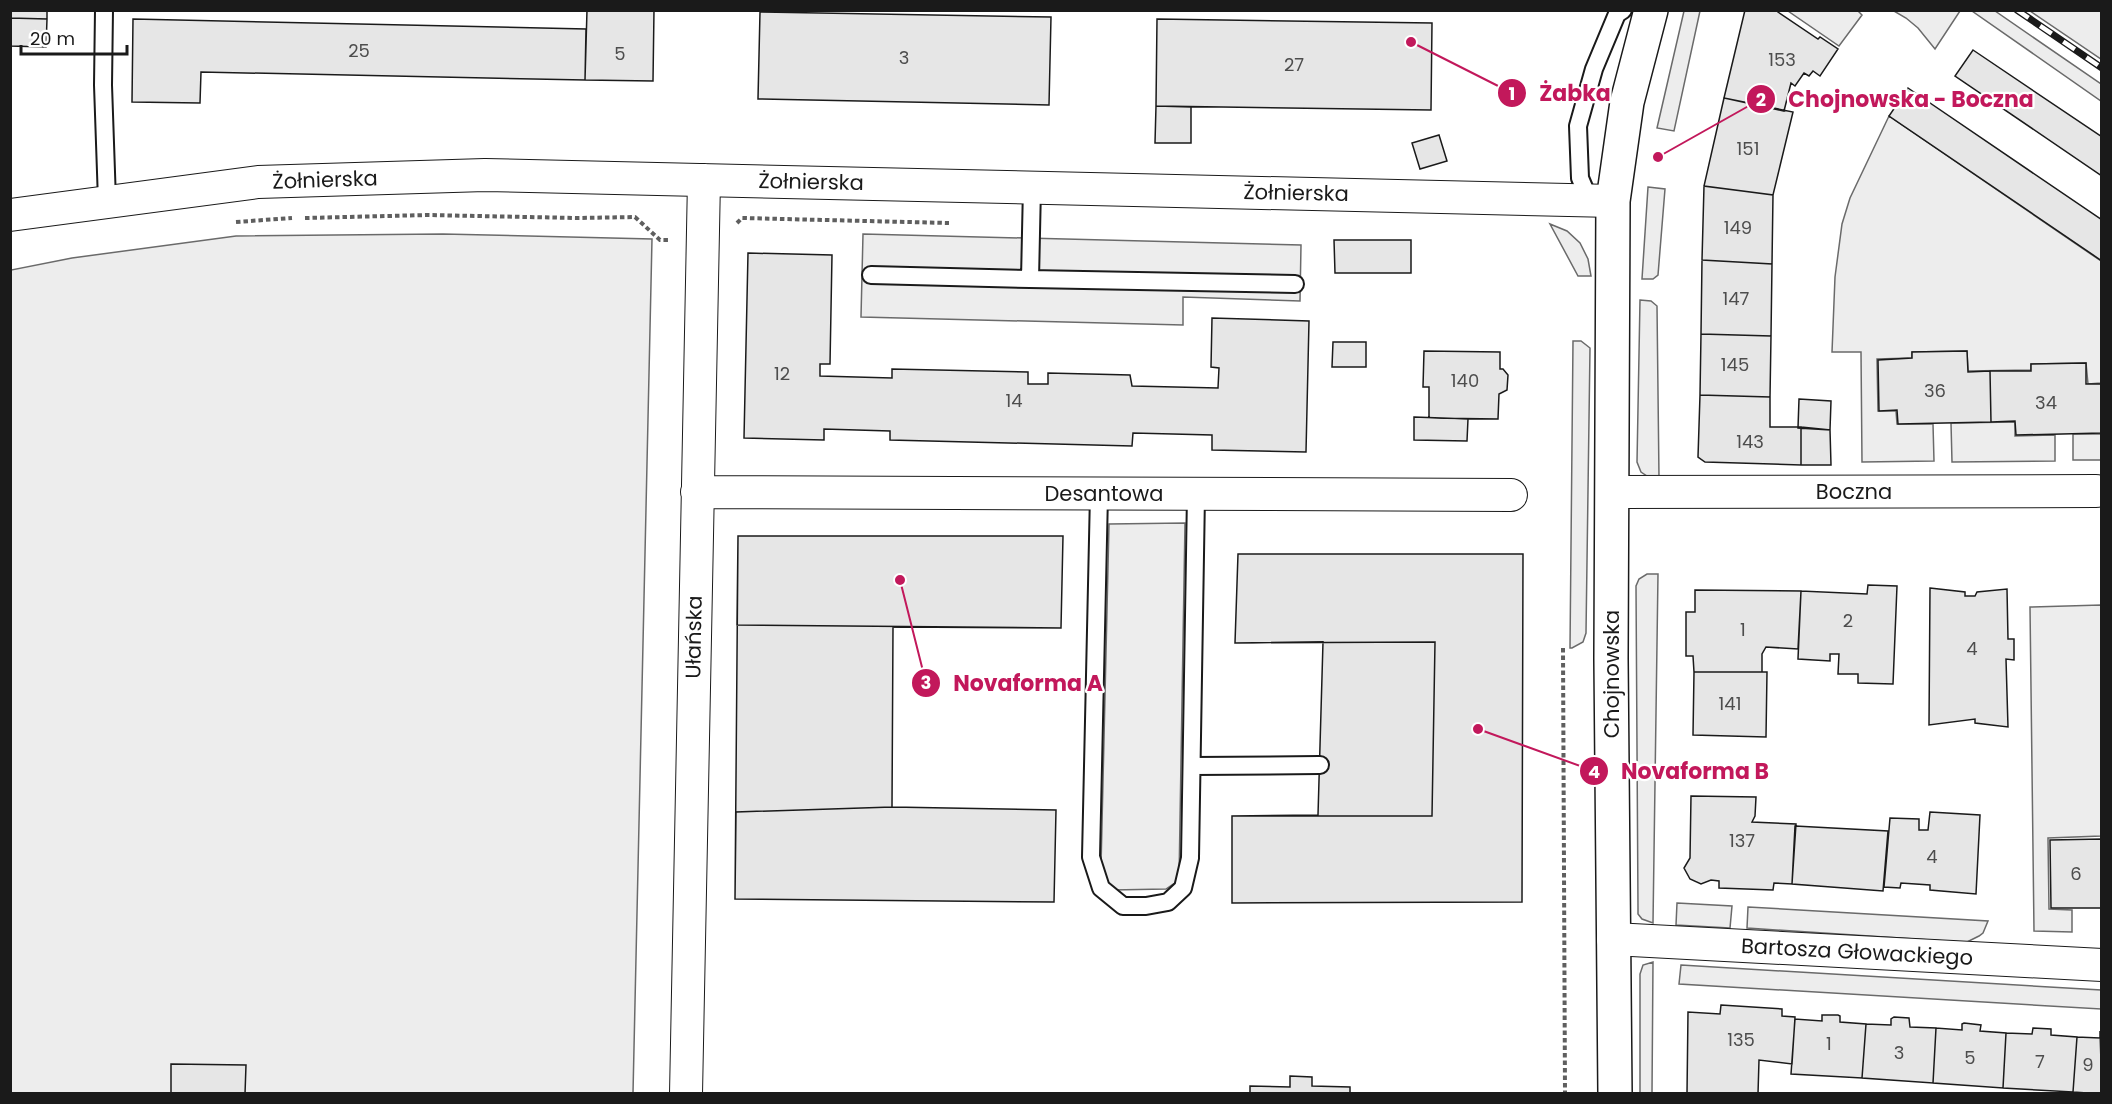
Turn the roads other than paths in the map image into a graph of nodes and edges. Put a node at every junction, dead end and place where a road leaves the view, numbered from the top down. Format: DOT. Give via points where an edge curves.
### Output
graph roads {
  1 [pos="104,10"];
  2 [pos="1623,10"];
  3 [pos="1651,10"];
  4 [pos="704,180"];
  5 [pos="1032,188"];
  6 [pos="1601,200"];
  7 [pos="107,201"];
  8 [pos="10,215"];
  9 [pos="871,275"];
  10 [pos="1030,279"];
  11 [pos="1295,284"];
  12 [pos="2096,491"];
  13 [pos="697,492"];
  14 [pos="1612,492"];
  15 [pos="1099,494"];
  16 [pos="1196,494"];
  17 [pos="1511,495"];
  18 [pos="1320,765"];
  19 [pos="1193,766"];
  20 [pos="1613,939"];
  21 [pos="2102,965"];
  22 [pos="686,1094"];
  23 [pos="1615,1094"];
  1 -- 7 [label="lane"];
  2 -- 6 [label="lane, Chojnowska" via="1617,14 1594,69 1578,126 1580,178"];
  3 -- 6 [label="main road, Chojnowska"];
  4 -- 5 [label="street, Żołnierska"];
  4 -- 7 [label="street, Żołnierska" via="484,175 258,182"];
  4 -- 13 [label="street, Ułańska"];
  5 -- 6 [label="street, Żołnierska"];
  5 -- 10 [label="lane"];
  6 -- 14 [label="main road, Chojnowska" via="1611,254"];
  7 -- 8 [label="street, Żołnierska"];
  9 -- 10 [label="lane"];
  10 -- 11 [label="lane"];
  12 -- 14 [label="street, Boczna"];
  13 -- 15 [label="street, Desantowa"];
  13 -- 22 [label="street, Ułańska"];
  14 -- 20 [label="main road, Chojnowska"];
  15 -- 16 [label="street, Desantowa"];
  15 -- 19 [label="lane" via="1091,857 1101,888 1123,906 1168,902 1183,888 1190,858"];
  16 -- 17 [label="street, Desantowa"];
  16 -- 19 [label="lane"];
  18 -- 19 [label="lane"];
  20 -- 21 [label="street, Bartosza Głowackiego"];
  20 -- 23 [label="main road, Chojnowska"];
}
